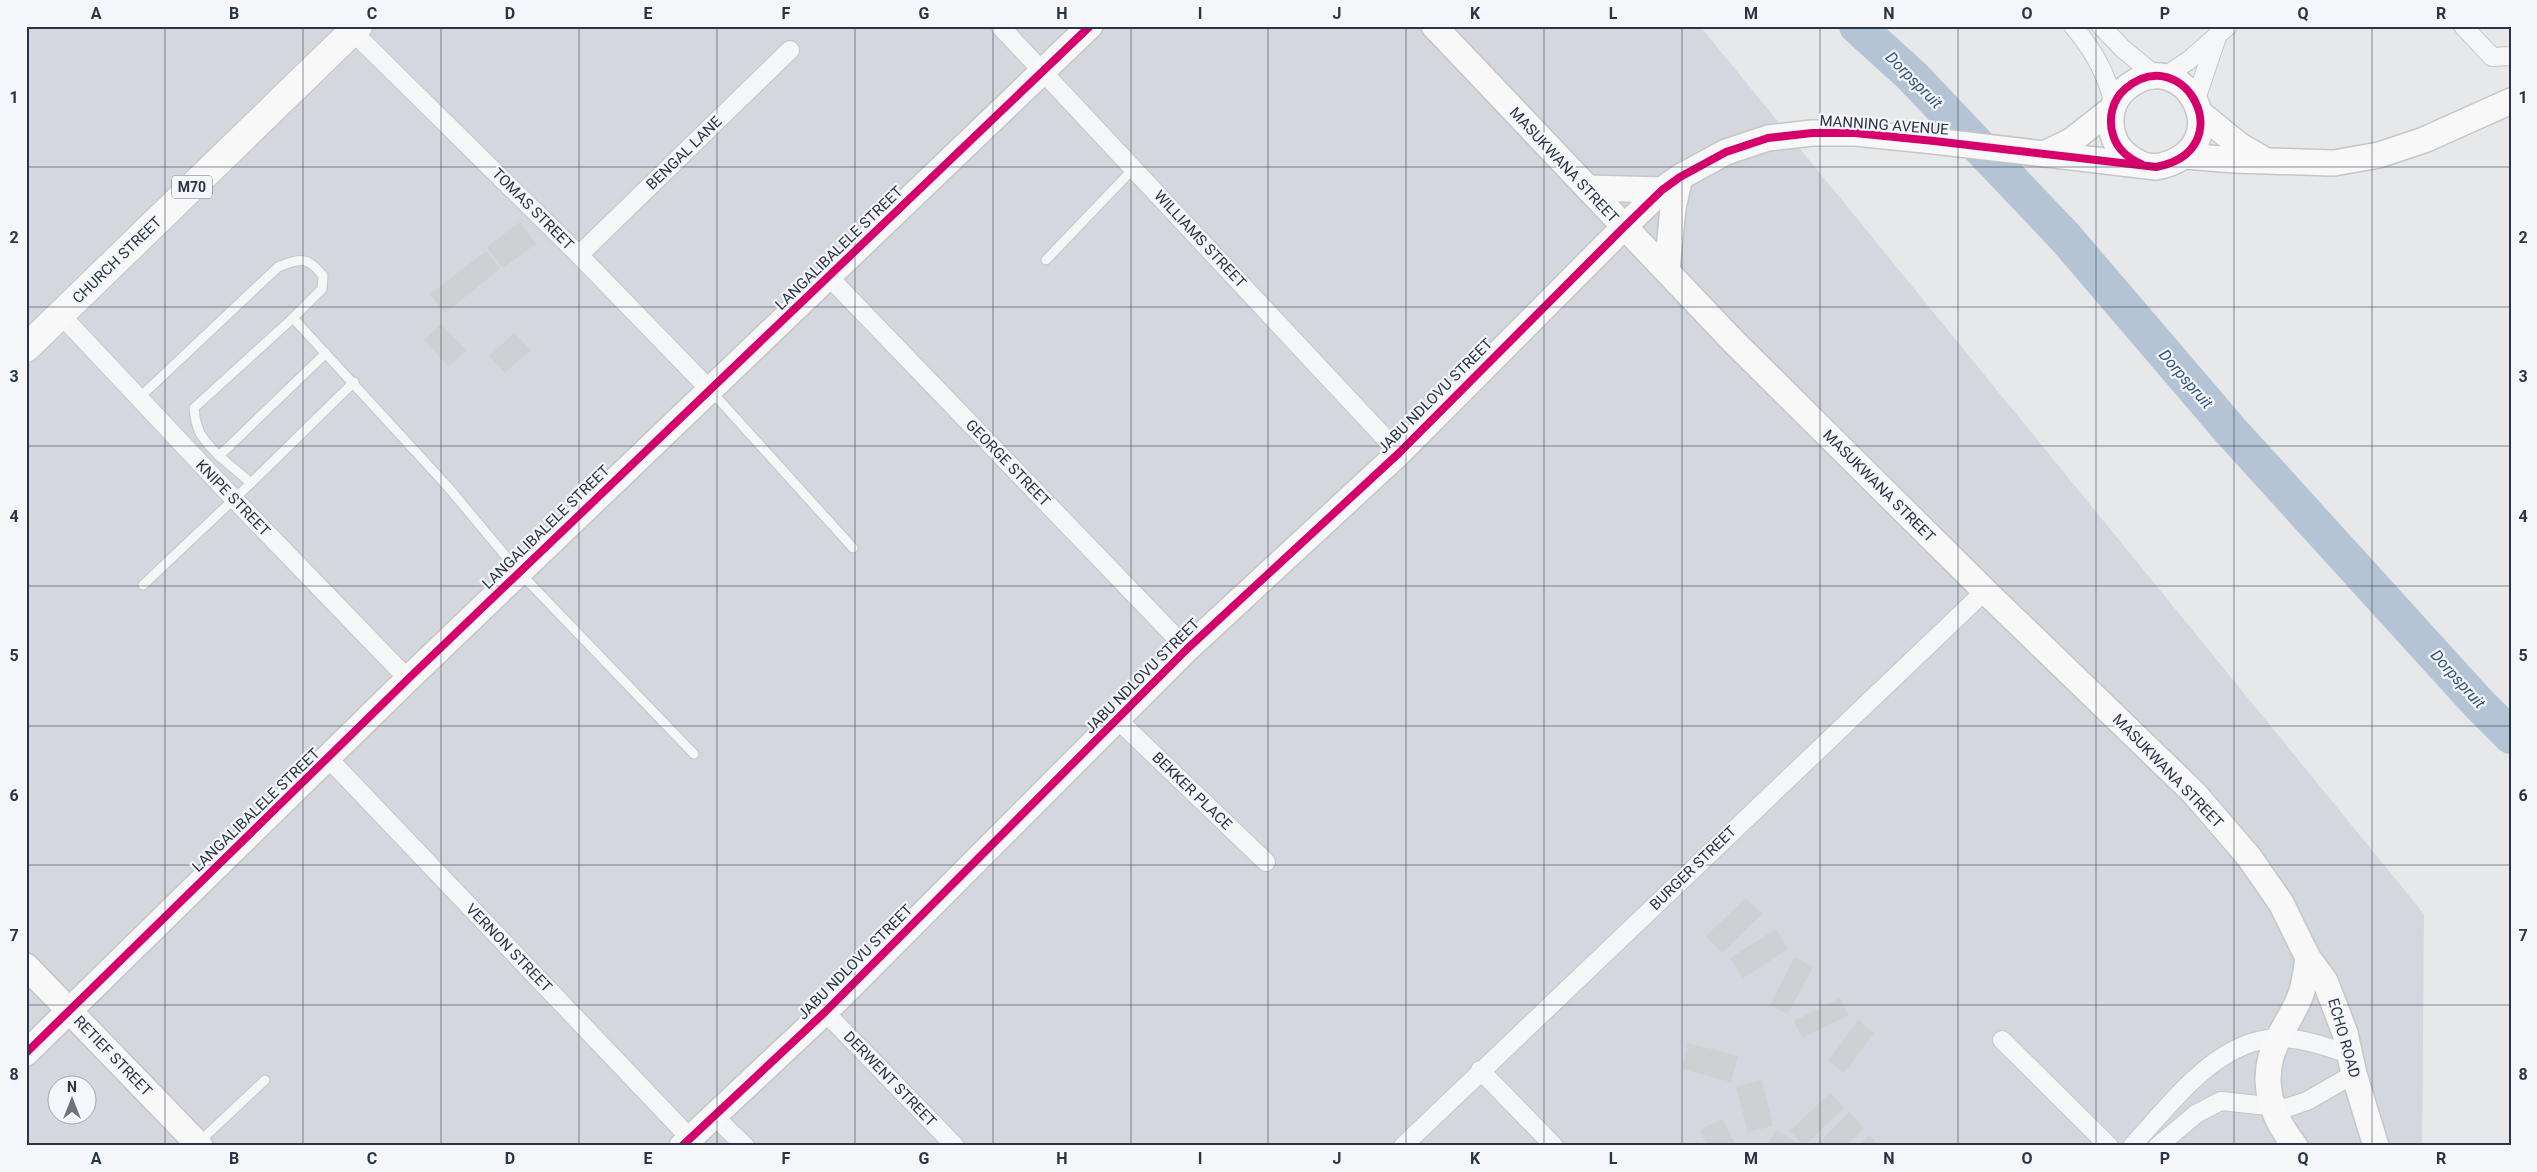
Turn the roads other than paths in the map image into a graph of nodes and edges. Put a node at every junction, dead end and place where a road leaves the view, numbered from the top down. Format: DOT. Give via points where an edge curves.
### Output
graph roads {
  1 [pos="1000,26"];
  2 [pos="1090,26"];
  3 [pos="1434,26"];
  4 [pos="2073,26"];
  5 [pos="2101,26"];
  6 [pos="2463,26"];
  7 [pos="355,29"];
  8 [pos="2222,32"];
  9 [pos="790,50"];
  10 [pos="2511,56"];
  11 [pos="1043,71"];
  12 [pos="2160,76"];
  13 [pos="2511,101"];
  14 [pos="2198,106"];
  15 [pos="2113,107"];
  16 [pos="2036,153"];
  17 [pos="2185,156"];
  18 [pos="2263,159"];
  19 [pos="2141,164"];
  20 [pos="1134,168"];
  21 [pos="1671,183"];
  22 [pos="1588,188"];
  23 [pos="1623,228"];
  24 [pos="579,255"];
  25 [pos="1046,260"];
  26 [pos="1667,270"];
  27 [pos="829,277"];
  28 [pos="61,315"];
  29 [pos="293,318"];
  30 [pos="26,348"];
  31 [pos="326,353"];
  32 [pos="354,382"];
  33 [pos="710,390"];
  34 [pos="139,398"];
  35 [pos="1399,453"];
  36 [pos="220,456"];
  37 [pos="251,483"];
  38 [pos="235,500"];
  39 [pos="853,548"];
  40 [pos="519,572"];
  41 [pos="143,585"];
  42 [pos="1985,591"];
  43 [pos="1188,650"];
  44 [pos="408,679"];
  45 [pos="1118,720"];
  46 [pos="694,754"];
  47 [pos="328,758"];
  48 [pos="1266,862"];
  49 [pos="2308,958"];
  50 [pos="26,966"];
  51 [pos="70,1011"];
  52 [pos="825,1012"];
  53 [pos="2279,1038"];
  54 [pos="2002,1040"];
  55 [pos="26,1053"];
  56 [pos="2352,1064"];
  57 [pos="1480,1070"];
  58 [pos="265,1080"];
  59 [pos="2271,1107"];
  60 [pos="714,1116"];
  61 [pos="686,1142"];
  62 [pos="199,1145"];
  63 [pos="744,1146"];
  64 [pos="955,1146"];
  65 [pos="1402,1146"];
  66 [pos="1554,1146"];
  67 [pos="2109,1146"];
  68 [pos="2132,1146"];
  69 [pos="2158,1146"];
  70 [pos="2295,1146"];
  71 [pos="2376,1146"];
  1 -- 11 [label="street, WILLIAMS STREET"];
  2 -- 11 [label="street, LANGALIBALELE STREET"];
  3 -- 22 [label="street, MASUKWANA STREET"];
  4 -- 15 [label="street" via="2095,54 2109,82"];
  5 -- 12 [label="street" via="2123,49"];
  6 -- 10 [label="street" via="2492,57"];
  7 -- 24 [label="street, TOMAS STREET"];
  7 -- 28 [label="main road, CHURCH STREET / M70"];
  8 -- 12 [label="street" via="2188,61"];
  8 -- 14 [label="street"];
  9 -- 24 [label="street, BENGAL LANE"];
  11 -- 20 [label="street, WILLIAMS STREET"];
  11 -- 27 [label="street, LANGALIBALELE STREET"];
  12 -- 14 [label="street" via="2179,82"];
  12 -- 15 [label="street" via="2133,82"];
  13 -- 18 [label="street" via="2379,155 2334,163"];
  14 -- 17 [label="street" via="2198,137"];
  14 -- 18 [label="street" via="2234,141"];
  15 -- 16 [label="street" via="2071,141"];
  15 -- 19 [label="street" via="2110,123 2113,136 2129,158"];
  16 -- 19 [label="street, MANNING AVENUE"];
  16 -- 21 [label="street, MANNING AVENUE" via="1855,133 1812,133 1768,138 1726,152"];
  17 -- 18 [label="street"];
  17 -- 19 [label="street" via="2172,164 2156,167"];
  20 -- 25 [label="lane"];
  20 -- 35 [label="street, WILLIAMS STREET"];
  21 -- 22 [label="street"];
  21 -- 23 [label="street, MANNING AVENUE"];
  21 -- 26 [label="street" via="1673,208"];
  22 -- 23 [label="street, MASUKWANA STREET"];
  23 -- 26 [label="street, MASUKWANA STREET"];
  23 -- 35 [label="street, JABU NDLOVU STREET"];
  24 -- 33 [label="street, TOMAS STREET"];
  26 -- 42 [label="street, MASUKWANA STREET" via="1734,342"];
  27 -- 33 [label="street, LANGALIBALELE STREET"];
  27 -- 43 [label="street, GEORGE STREET"];
  28 -- 30 [label="main road, CHURCH STREET / M70"];
  28 -- 34 [label="street, KNIPE STREET"];
  29 -- 31 [label="lane"];
  29 -- 34 [label="lane" via="322,288 323,276 314,264 297,259 278,267"];
  29 -- 36 [label="lane" via="194,408 200,436"];
  31 -- 32 [label="lane"];
  31 -- 36 [label="lane"];
  32 -- 37 [label="lane"];
  32 -- 40 [label="lane" via="492,537"];
  33 -- 39 [label="lane"];
  33 -- 40 [label="street, LANGALIBALELE STREET"];
  34 -- 38 [label="street, KNIPE STREET"];
  35 -- 43 [label="street, JABU NDLOVU STREET"];
  36 -- 37 [label="lane"];
  37 -- 38 [label="lane"];
  38 -- 41 [label="lane"];
  38 -- 44 [label="street, KNIPE STREET"];
  40 -- 44 [label="street, LANGALIBALELE STREET"];
  40 -- 46 [label="lane"];
  42 -- 49 [label="street, MASUKWANA STREET" via="2194,793 2271,888"];
  42 -- 57 [label="street, BURGER STREET"];
  43 -- 45 [label="street, JABU NDLOVU STREET"];
  44 -- 47 [label="street, LANGALIBALELE STREET"];
  45 -- 48 [label="street, BEKKER PLACE"];
  45 -- 52 [label="street, JABU NDLOVU STREET"];
  47 -- 51 [label="street, LANGALIBALELE STREET"];
  47 -- 61 [label="street, VERNON STREET"];
  49 -- 53 [label="street" via="2302,991"];
  49 -- 56 [label="street, ECHO ROAD" via="2333,998"];
  50 -- 51 [label="street, RETIEF STREET"];
  51 -- 55 [label="street, LANGALIBALELE STREET"];
  51 -- 62 [label="street, RETIEF STREET"];
  52 -- 60 [label="street, JABU NDLOVU STREET"];
  52 -- 64 [label="street, DERWENT STREET"];
  53 -- 56 [label="street" via="2319,1044"];
  53 -- 59 [label="street" via="2271,1057"];
  53 -- 68 [label="street" via="2252,1042 2222,1056"];
  54 -- 67 [label="street"];
  56 -- 59 [label="street" via="2307,1101 2286,1108"];
  56 -- 71 [label="street, ECHO ROAD"];
  57 -- 65 [label="street, BURGER STREET"];
  57 -- 66 [label="street"];
  58 -- 62 [label="lane"];
  59 -- 69 [label="street" via="2221,1101 2196,1114"];
  59 -- 70 [label="street"];
  60 -- 61 [label="street, JABU NDLOVU STREET"];
  60 -- 63 [label="street"];
}
